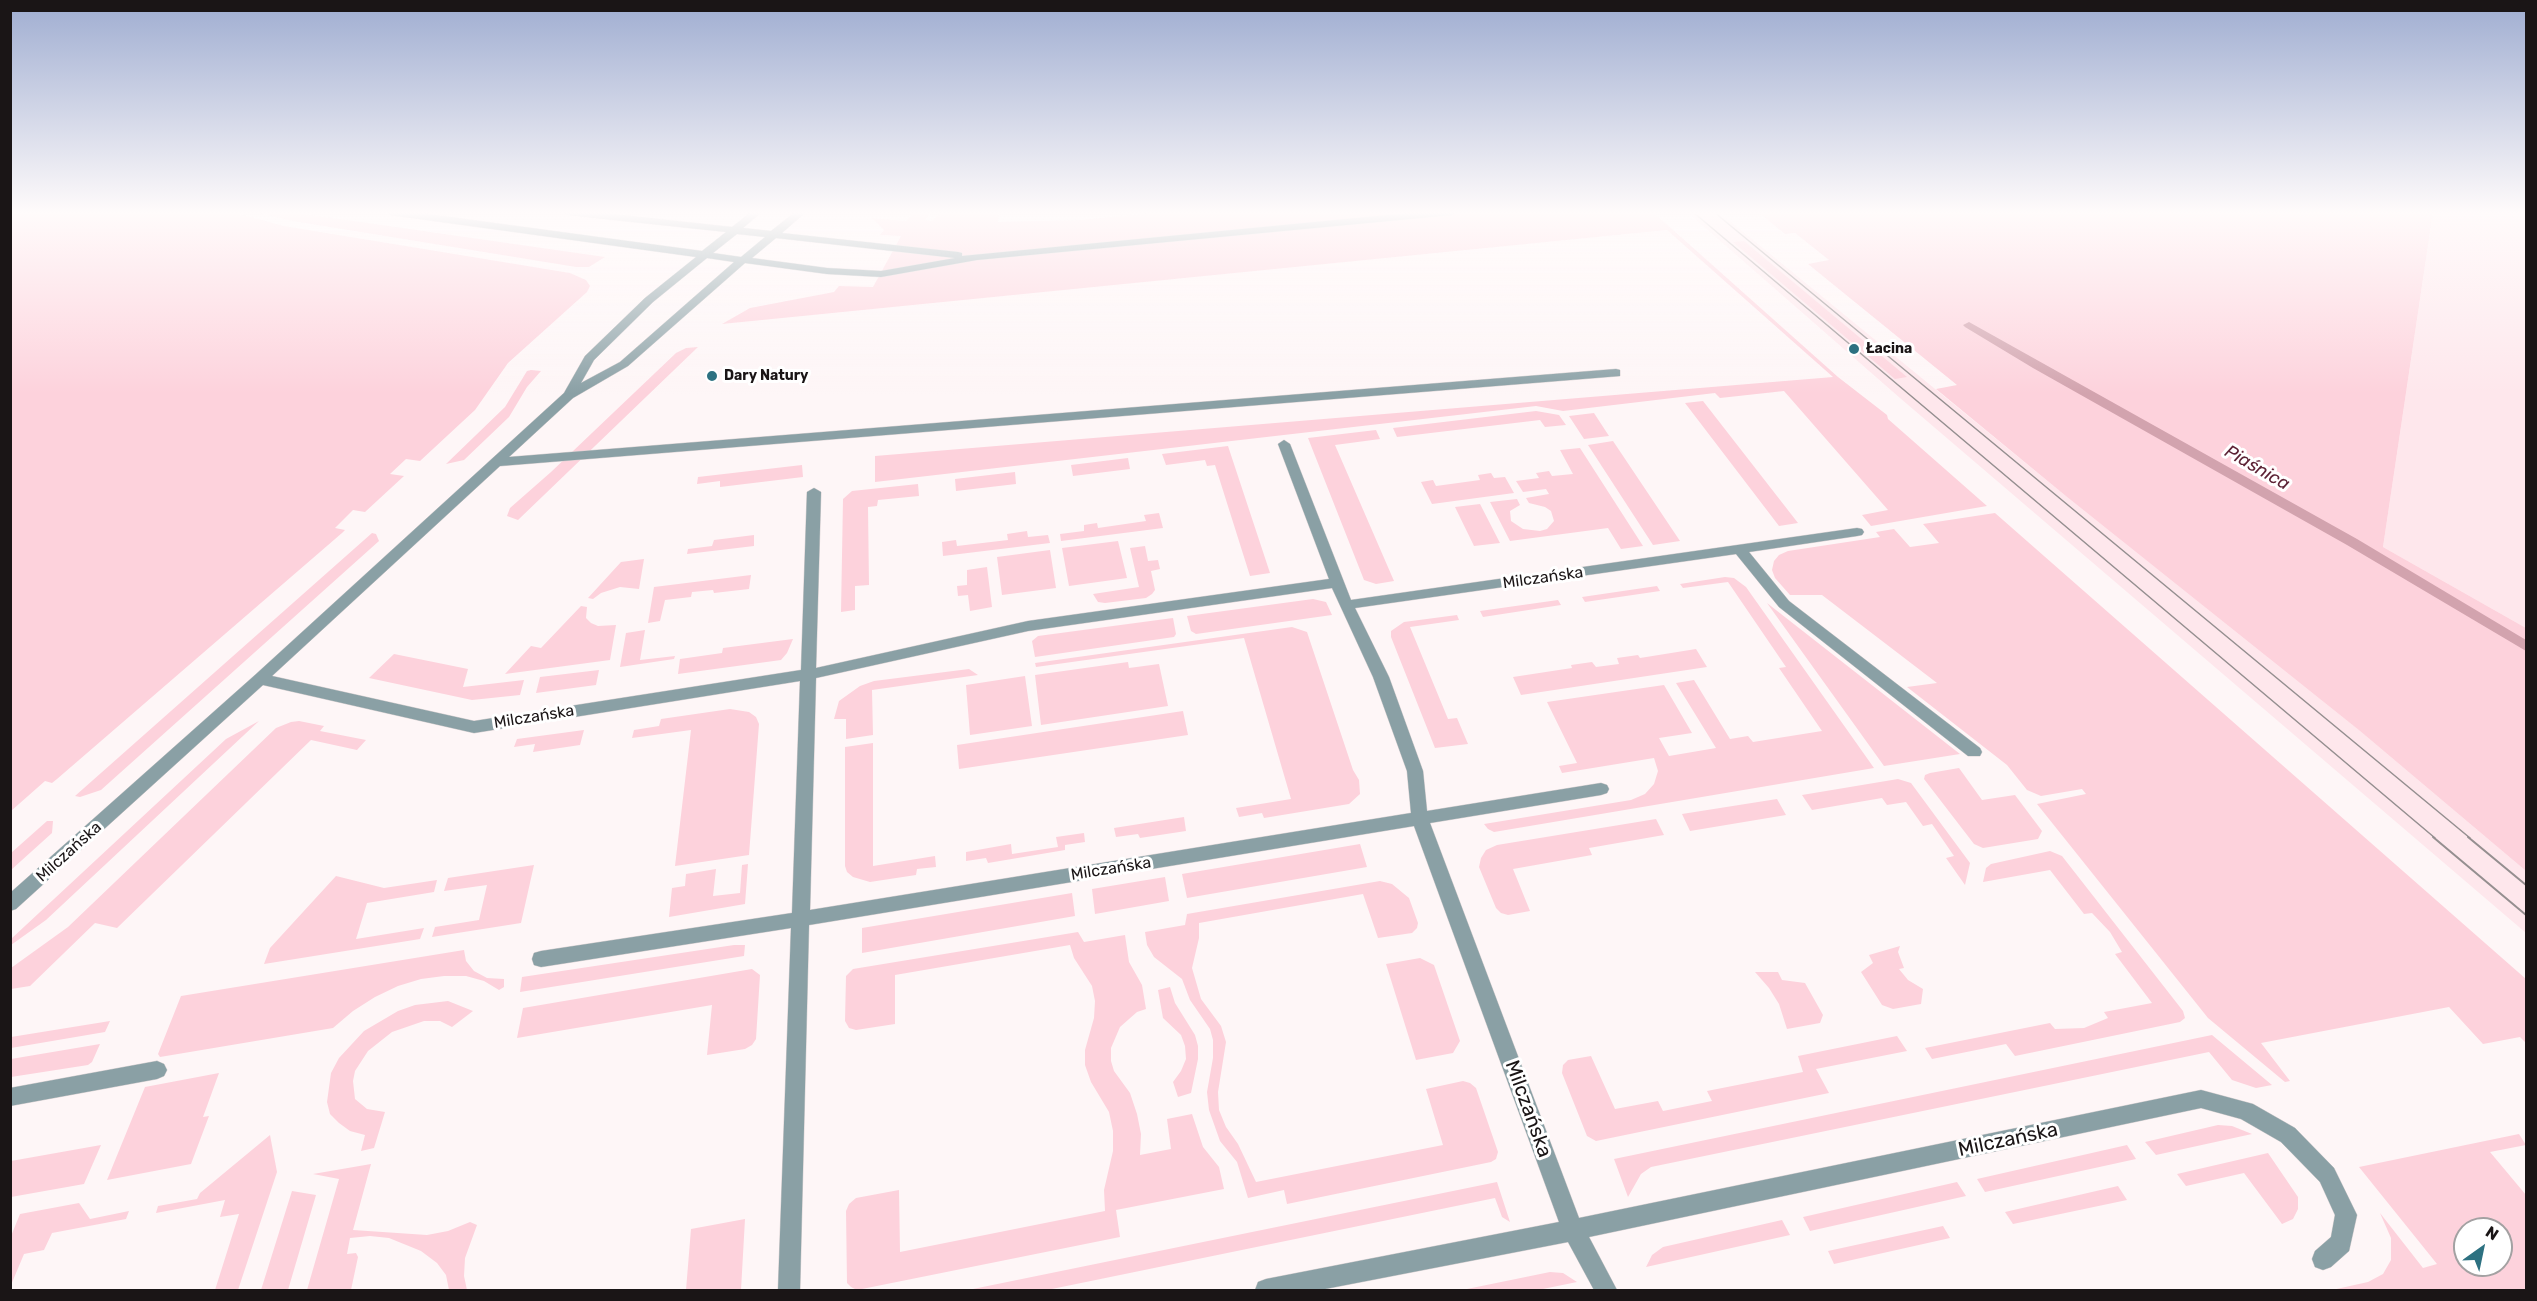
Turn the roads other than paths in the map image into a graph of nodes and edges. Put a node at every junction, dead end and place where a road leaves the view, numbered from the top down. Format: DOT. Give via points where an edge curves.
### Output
graph roads {
  1 [pos="682,273"];
  2 [pos="728,273"];
  3 [pos="858,273"];
  4 [pos="888,273"];
  5 [pos="1616,373"];
  6 [pos="569,395"];
  7 [pos="1284,444"];
  8 [pos="496,462"];
  9 [pos="814,492"];
  10 [pos="1857,532"];
  11 [pos="1740,550"];
  12 [pos="1337,583"];
  13 [pos="1346,605"];
  14 [pos="810,673"];
  15 [pos="260,679"];
  16 [pos="1974,752"];
  17 [pos="1601,789"];
  18 [pos="1420,820"];
  19 [pos="10,904"];
  20 [pos="801,919"];
  21 [pos="541,959"];
  22 [pos="157,1070"];
  23 [pos="10,1097"];
  24 [pos="1573,1230"];
  25 [pos="2323,1259"];
  26 [pos="789,1290"];
  27 [pos="1266,1290"];
  28 [pos="1606,1290"];
  1 -- 6 [label="street, Milczańska" via="589,358"];
  2 -- 6 [label="street, Milczańska" via="624,364"];
  3 -- 4 [label="street"];
  5 -- 8 [label="street"];
  6 -- 8 [label="street, Milczańska"];
  7 -- 12 [label="street, Milczańska"];
  8 -- 15 [label="street, Milczańska"];
  9 -- 14 [label="street"];
  10 -- 11 [label="street, Milczańska"];
  11 -- 13 [label="street, Milczańska"];
  11 -- 16 [label="street" via="1784,604"];
  12 -- 13 [label="street, Milczańska"];
  12 -- 14 [label="street, Milczańska" via="1028,626"];
  13 -- 18 [label="street, Milczańska" via="1381,677 1415,771"];
  14 -- 15 [label="street, Milczańska" via="474,727"];
  14 -- 20 [label="street"];
  15 -- 19 [label="street, Milczańska"];
  17 -- 18 [label="street, Milczańska"];
  18 -- 20 [label="street, Milczańska"];
  18 -- 24 [label="street, Milczańska"];
  20 -- 21 [label="street, Milczańska"];
  20 -- 26 [label="street"];
  22 -- 23 [label="street"];
  24 -- 25 [label="street, Milczańska" via="2201,1100 2246,1111 2288,1135 2327,1175 2346,1215 2341,1243"];
  24 -- 27 [label="street, Milczańska"];
  24 -- 28 [label="street, Milczańska"];
}
